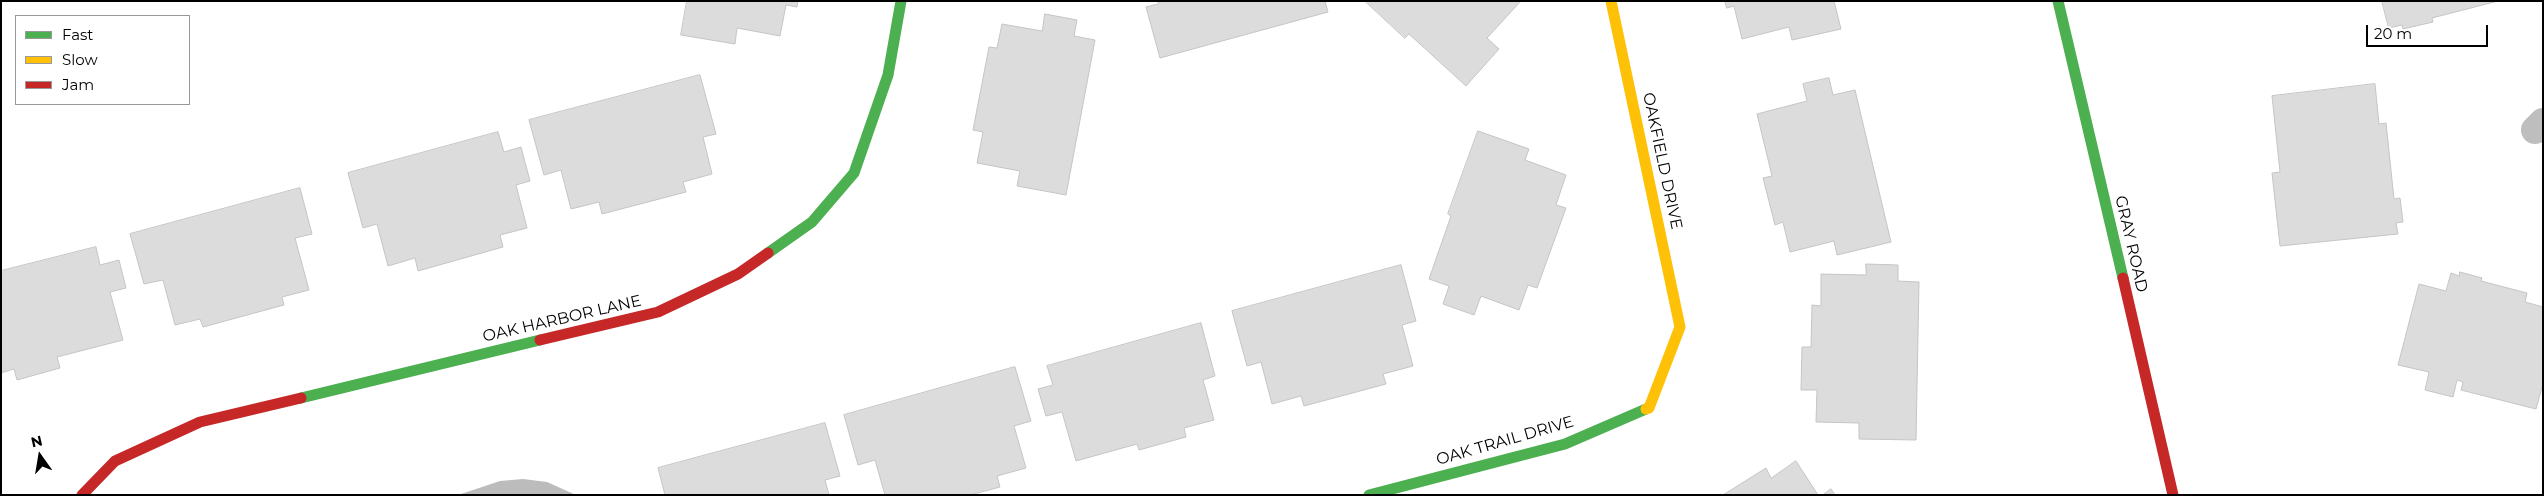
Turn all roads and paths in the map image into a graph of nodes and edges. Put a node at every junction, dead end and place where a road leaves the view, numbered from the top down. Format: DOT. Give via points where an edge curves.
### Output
graph roads {
  1 [pos="902,1"];
  2 [pos="1611,1"];
  3 [pos="2058,1"];
  4 [pos="1680,327"];
  5 [pos="82,495"];
  6 [pos="1369,495"];
  7 [pos="2173,495"];
  1 -- 5 [label="street, OAK HARBOR LANE" via="888,75 854,173 812,222 738,274 658,312 200,422 115,461"];
  2 -- 4 [label="street, OAKFIELD DRIVE"];
  3 -- 7 [label="street, GRAY ROAD"];
  4 -- 6 [label="street, OAK TRAIL DRIVE" via="1649,408 1565,444"];
}
